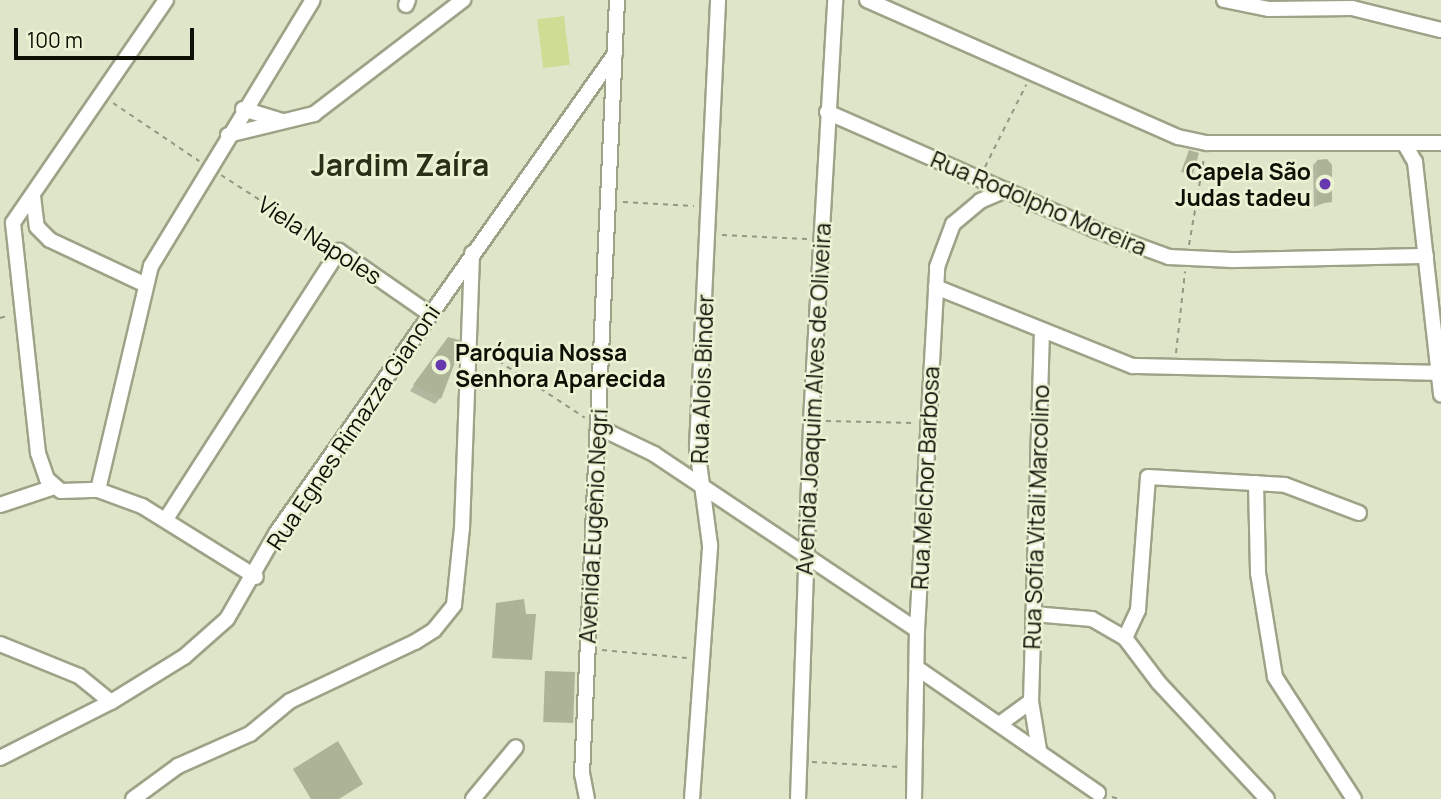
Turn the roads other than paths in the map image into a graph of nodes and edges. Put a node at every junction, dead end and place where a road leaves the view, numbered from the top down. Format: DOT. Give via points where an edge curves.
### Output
graph roads {
  1 [pos="166,0"];
  2 [pos="313,0"];
  3 [pos="463,0"];
  4 [pos="617,0"];
  5 [pos="718,0"];
  6 [pos="835,0"];
  7 [pos="867,0"];
  8 [pos="1224,0"];
  9 [pos="1441,30"];
  10 [pos="615,54"];
  11 [pos="243,109"];
  12 [pos="827,112"];
  13 [pos="282,121"];
  14 [pos="228,135"];
  15 [pos="1404,143"];
  16 [pos="1441,143"];
  17 [pos="1006,190"];
  18 [pos="33,196"];
  19 [pos="17,212"];
  20 [pos="0,216"];
  21 [pos="472,252"];
  22 [pos="1426,257"];
  23 [pos="145,284"];
  24 [pos="936,287"];
  25 [pos="430,314"];
  26 [pos="1042,332"];
  27 [pos="1436,373"];
  28 [pos="1441,395"];
  29 [pos="598,427"];
  30 [pos="1256,483"];
  31 [pos="701,485"];
  32 [pos="54,486"];
  33 [pos="98,490"];
  34 [pos="0,505"];
  35 [pos="1359,513"];
  36 [pos="166,519"];
  37 [pos="806,552"];
  38 [pos="256,577"];
  39 [pos="1033,614"];
  40 [pos="916,630"];
  41 [pos="1125,638"];
  42 [pos="0,644"];
  43 [pos="917,668"];
  44 [pos="1031,701"];
  45 [pos="111,702"];
  46 [pos="1001,723"];
  47 [pos="516,747"];
  48 [pos="1039,750"];
  49 [pos="0,758"];
  50 [pos="1098,793"];
  51 [pos="133,799"];
  52 [pos="473,799"];
  53 [pos="587,799"];
  54 [pos="692,799"];
  55 [pos="798,799"];
  56 [pos="914,799"];
  57 [pos="1267,799"];
  58 [pos="1354,799"];
  1 -- 18 [label="street"];
  2 -- 11 [label="street"];
  3 -- 13 [label="street" via="329,105 314,114"];
  4 -- 10 [label="street, Avenida Eugênio Negri"];
  5 -- 31 [label="street, Rua Alois Binder" via="696,447"];
  6 -- 12 [label="street, Avenida Joaquim Alves de Oliveira"];
  7 -- 15 [label="street" via="1152,128 1207,143"];
  8 -- 9 [label="street" via="1269,9 1352,8"];
  10 -- 21 [label="street, Rua Egnes Rimazza Gianoni"];
  10 -- 29 [label="street, Avenida Eugênio Negri"];
  11 -- 13 [label="street"];
  11 -- 14 [label="street"];
  12 -- 17 [label="street, Rua Rodolpho Moreira"];
  12 -- 37 [label="street, Avenida Joaquim Alves de Oliveira"];
  13 -- 14 [label="street"];
  14 -- 23 [label="street" via="164,241"];
  15 -- 16 [label="street"];
  15 -- 22 [label="street" via="1415,162"];
  17 -- 22 [label="street, Rua Rodolpho Moreira" via="1136,247 1186,259"];
  17 -- 24 [label="street, Rua Melchor Barbosa" via="980,201 953,224 940,255"];
  18 -- 19 [label="street"];
  18 -- 23 [label="street" via="37,227 50,240"];
  19 -- 20 [label="street"];
  19 -- 32 [label="street" via="12,235 38,453"];
  21 -- 25 [label="street, Rua Egnes Rimazza Gianoni"];
  21 -- 51 [label="street" via="459,591 445,619 415,642 290,701 250,734 178,766"];
  22 -- 27 [label="street"];
  23 -- 33 [label="street"];
  24 -- 26 [label="street"];
  24 -- 40 [label="street, Rua Melchor Barbosa"];
  25 -- 36 [label="street, Viela Napoles" via="339,251"];
  25 -- 38 [label="street, Rua Egnes Rimazza Gianoni" via="277,532"];
  26 -- 27 [label="street" via="1113,361 1174,370"];
  26 -- 39 [label="street, Rua Sofia Vitali Marcolino"];
  27 -- 28 [label="street"];
  29 -- 31 [label="street" via="654,454"];
  29 -- 53 [label="street, Avenida Eugênio Negri" via="582,774"];
  30 -- 35 [label="street" via="1303,489"];
  30 -- 41 [label="street" via="1149,477 1138,610"];
  30 -- 58 [label="street" via="1258,573 1275,677"];
  31 -- 37 [label="street"];
  31 -- 54 [label="street, Rua Alois Binder" via="710,545"];
  32 -- 33 [label="street" via="72,493"];
  32 -- 34 [label="street"];
  33 -- 36 [label="street"];
  36 -- 38 [label="street"];
  37 -- 40 [label="street"];
  37 -- 55 [label="street, Avenida Joaquim Alves de Oliveira"];
  38 -- 45 [label="street, Rua Egnes Rimazza Gianoni" via="210,638"];
  39 -- 41 [label="street" via="1092,619"];
  39 -- 44 [label="street, Rua Sofia Vitali Marcolino"];
  40 -- 43 [label="street, Rua Melchor Barbosa"];
  41 -- 57 [label="street" via="1159,683"];
  42 -- 45 [label="street" via="79,676"];
  43 -- 46 [label="street"];
  43 -- 56 [label="street, Rua Melchor Barbosa"];
  44 -- 46 [label="street"];
  44 -- 48 [label="street, Rua Sofia Vitali Marcolino"];
  45 -- 49 [label="street, Rua Egnes Rimazza Gianoni"];
  46 -- 48 [label="street"];
  47 -- 52 [label="street"];
  48 -- 50 [label="street"];
}
